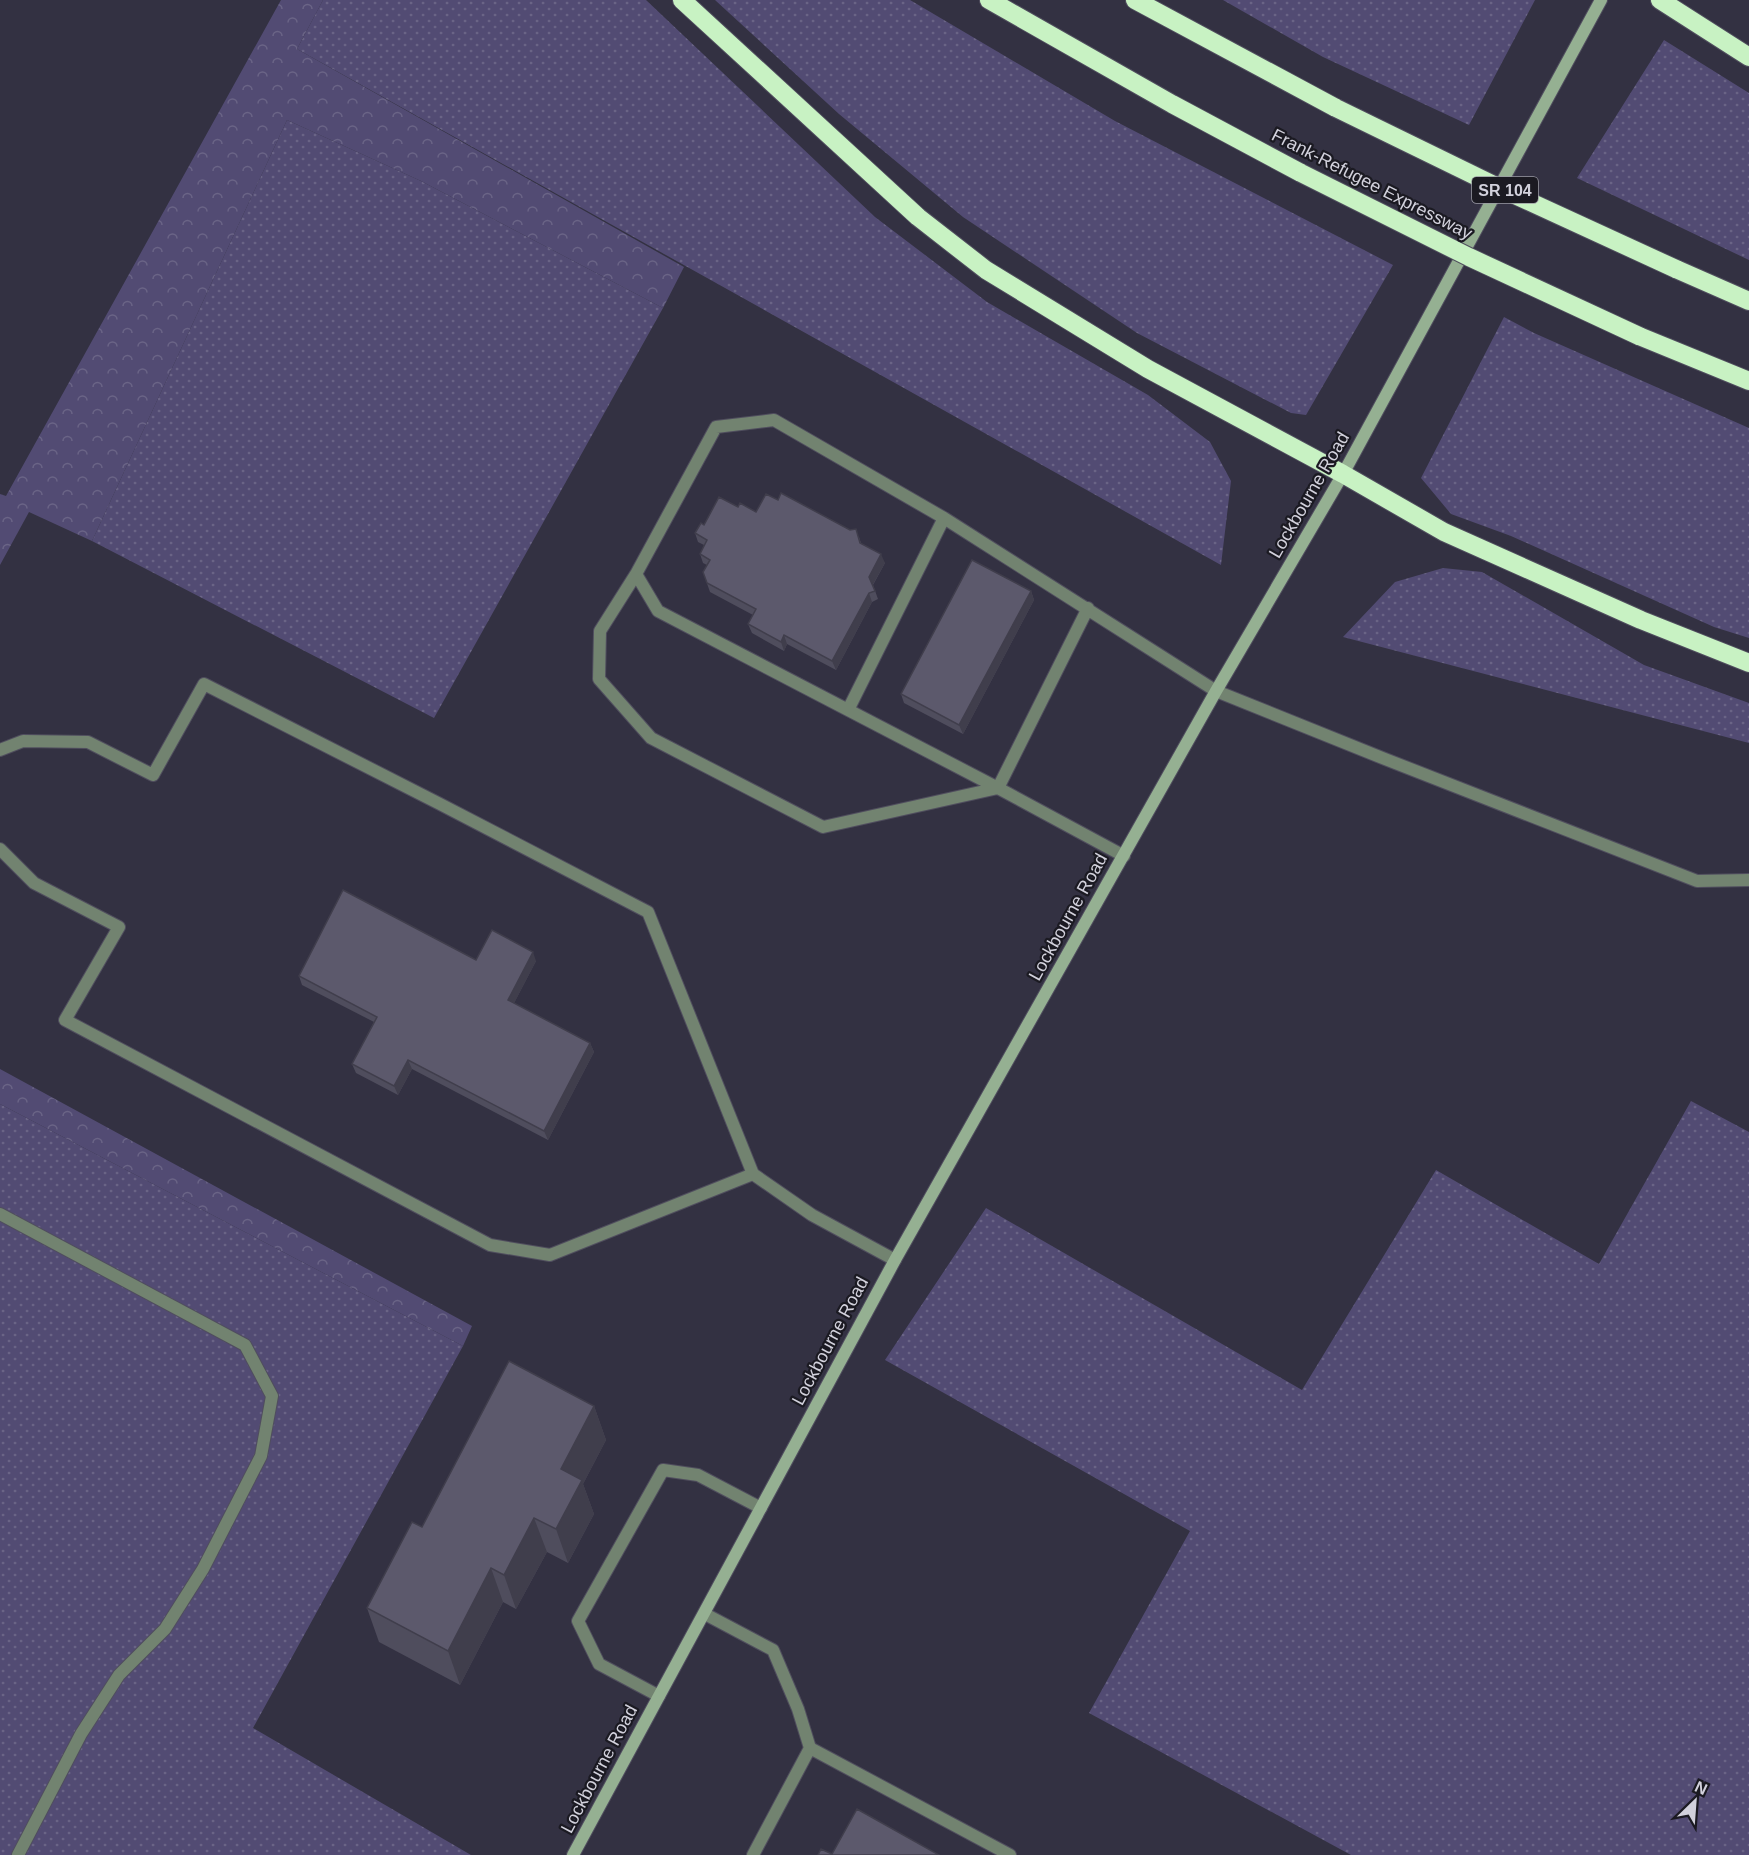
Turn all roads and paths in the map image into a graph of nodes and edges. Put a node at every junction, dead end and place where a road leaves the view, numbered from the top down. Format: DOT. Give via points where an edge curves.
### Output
graph roads {
  1 [pos="682,0"];
  2 [pos="989,0"];
  3 [pos="1136,0"];
  4 [pos="1601,0"];
  5 [pos="1660,0"];
  6 [pos="1749,57"];
  7 [pos="1749,301"];
  8 [pos="1749,381"];
  9 [pos="1343,474"];
  10 [pos="944,518"];
  11 [pos="636,574"];
  12 [pos="1088,608"];
  13 [pos="1749,663"];
  14 [pos="1216,691"];
  15 [pos="848,710"];
  16 [pos="0,750"];
  17 [pos="998,788"];
  18 [pos="0,849"];
  19 [pos="1124,856"];
  20 [pos="1749,880"];
  21 [pos="753,1174"];
  22 [pos="0,1214"];
  23 [pos="895,1260"];
  24 [pos="761,1508"];
  25 [pos="705,1614"];
  26 [pos="659,1696"];
  27 [pos="810,1748"];
  28 [pos="18,1855"];
  29 [pos="573,1855"];
  30 [pos="753,1855"];
  31 [pos="1010,1855"];
  1 -- 9 [label="highway" via="886,189 986,270 1148,369"];
  2 -- 8 [label="highway, Frank-Refugee Expressway, bridge" via="1301,173 1639,336"];
  3 -- 7 [label="highway, SR 104, bridge" via="1336,108 1504,190"];
  4 -- 9 [label="main road, Lockbourne Road"];
  5 -- 6 [label="highway"];
  9 -- 13 [label="highway" via="1443,532"];
  9 -- 14 [label="main road, Lockbourne Road"];
  10 -- 11 [label="lane" via="774,420 716,427"];
  10 -- 12 [label="lane"];
  10 -- 15 [label="lane"];
  11 -- 15 [label="lane" via="658,611"];
  11 -- 17 [label="lane" via="600,631 599,679 651,738 823,827"];
  12 -- 14 [label="lane"];
  12 -- 17 [label="lane"];
  14 -- 19 [label="main road, Lockbourne Road"];
  14 -- 20 [label="lane" via="1697,881"];
  15 -- 17 [label="lane"];
  16 -- 21 [label="lane" via="23,741 88,742 153,775 204,684 648,912"];
  17 -- 19 [label="lane"];
  18 -- 21 [label="lane" via="34,883 118,927 65,1020 490,1245 549,1255"];
  19 -- 23 [label="main road, Lockbourne Road"];
  21 -- 23 [label="lane" via="812,1215"];
  22 -- 28 [label="lane" via="245,1346 272,1396 261,1456 203,1569 165,1629 119,1675 81,1734"];
  23 -- 24 [label="main road, Lockbourne Road"];
  24 -- 25 [label="main road, Lockbourne Road"];
  24 -- 26 [label="lane" via="698,1475 663,1470 578,1621 599,1664"];
  25 -- 26 [label="main road, Lockbourne Road"];
  25 -- 27 [label="lane" via="773,1650"];
  26 -- 29 [label="main road, Lockbourne Road"];
  27 -- 30 [label="lane"];
  27 -- 31 [label="lane"];
}
